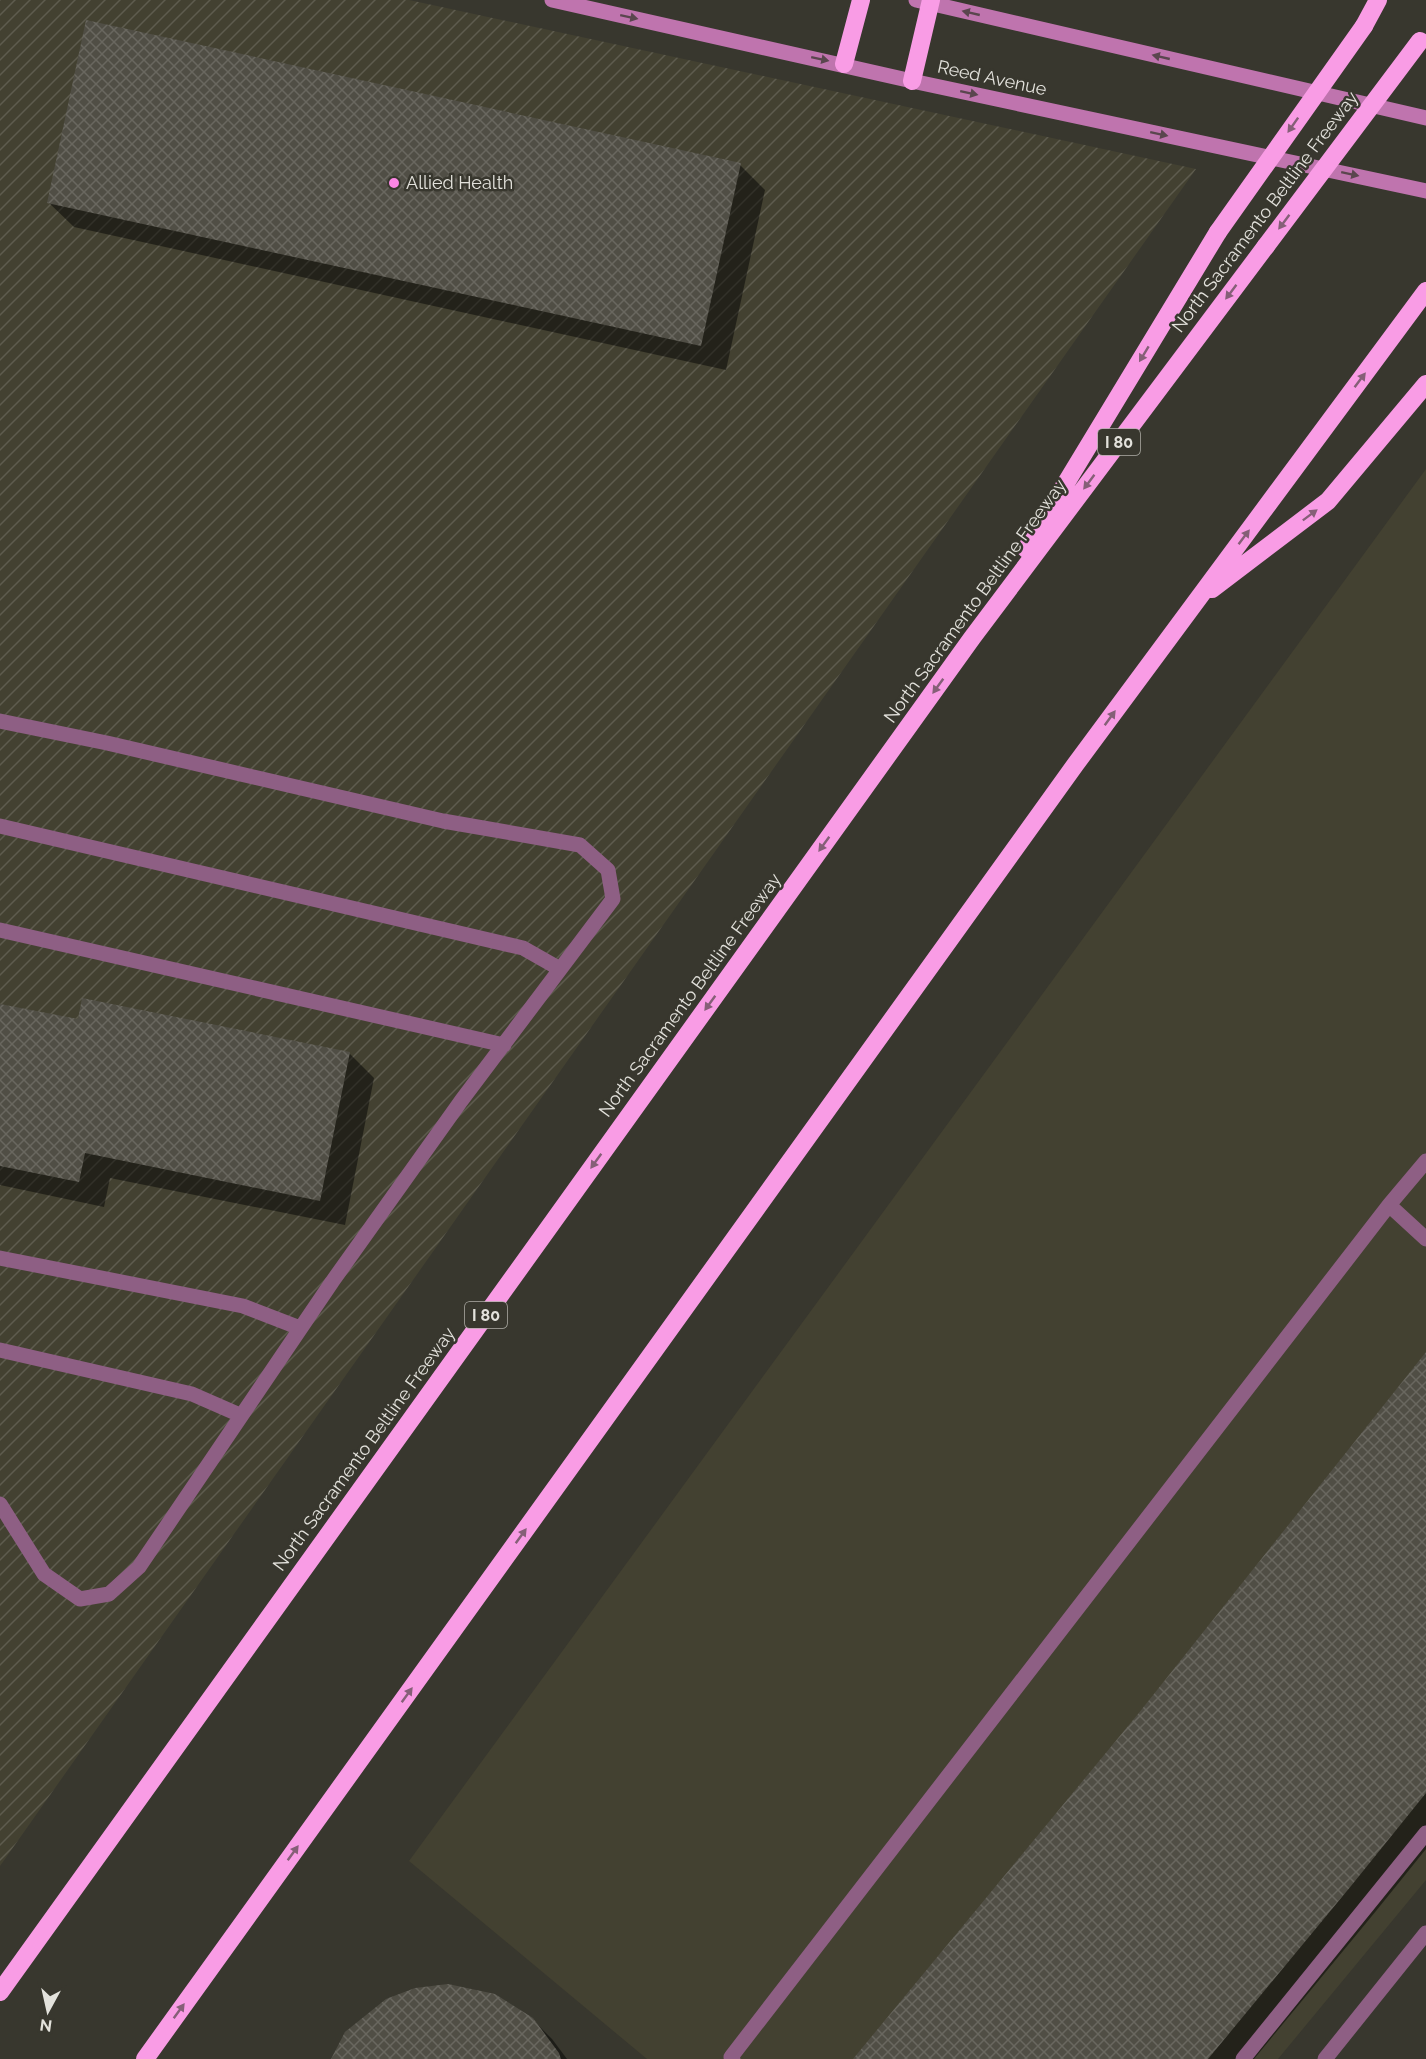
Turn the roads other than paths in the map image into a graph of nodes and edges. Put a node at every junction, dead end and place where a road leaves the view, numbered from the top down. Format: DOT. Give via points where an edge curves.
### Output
graph roads {
  1 [pos="552,0"];
  2 [pos="861,0"];
  3 [pos="1378,0"];
  4 [pos="926,1"];
  5 [pos="1423,36"];
  6 [pos="844,64"];
  7 [pos="912,81"];
  8 [pos="1426,118"];
  9 [pos="1426,191"];
  10 [pos="1426,291"];
  11 [pos="1426,384"];
  12 [pos="1196,601"];
  13 [pos="972,639"];
  14 [pos="0,721"];
  15 [pos="0,826"];
  16 [pos="0,930"];
  17 [pos="561,969"];
  18 [pos="504,1045"];
  19 [pos="1426,1161"];
  20 [pos="1389,1205"];
  21 [pos="1426,1239"];
  22 [pos="0,1258"];
  23 [pos="300,1328"];
  24 [pos="0,1350"];
  25 [pos="240,1415"];
  26 [pos="0,1504"];
  27 [pos="1426,1833"];
  28 [pos="1426,1933"];
  29 [pos="0,1992"];
  30 [pos="145,2059"];
  31 [pos="734,2059"];
  32 [pos="1243,2059"];
  33 [pos="1325,2059"];
  1 -- 6 [label="main road, Reed Avenue, one-way"];
  2 -- 6 [label="highway"];
  3 -- 13 [label="highway, one-way, bridge" via="1364,26 1218,232"];
  4 -- 7 [label="highway"];
  8 -- 4 [label="main road, one-way"];
  5 -- 13 [label="highway, North Sacramento Beltline Freeway / I 80, one-way, bridge"];
  6 -- 7 [label="main road, Reed Avenue"];
  7 -- 9 [label="main road, Reed Avenue, one-way"];
  12 -- 10 [label="highway, one-way"];
  12 -- 11 [label="highway, one-way" via="1328,501"];
  30 -- 12 [label="highway, one-way"];
  13 -- 29 [label="highway, North Sacramento Beltline Freeway / I 80, one-way"];
  14 -- 17 [label="lane" via="443,822 580,845 608,870 613,899"];
  15 -- 17 [label="lane" via="524,948"];
  16 -- 18 [label="lane"];
  17 -- 18 [label="lane"];
  18 -- 23 [label="lane"];
  19 -- 20 [label="lane"];
  20 -- 21 [label="lane"];
  20 -- 31 [label="lane" via="730,2056"];
  22 -- 23 [label="lane" via="243,1306"];
  23 -- 25 [label="lane"];
  24 -- 25 [label="lane" via="192,1394"];
  25 -- 26 [label="lane" via="139,1567 109,1594 80,1599 44,1574"];
  27 -- 32 [label="lane"];
  28 -- 33 [label="lane"];
}
